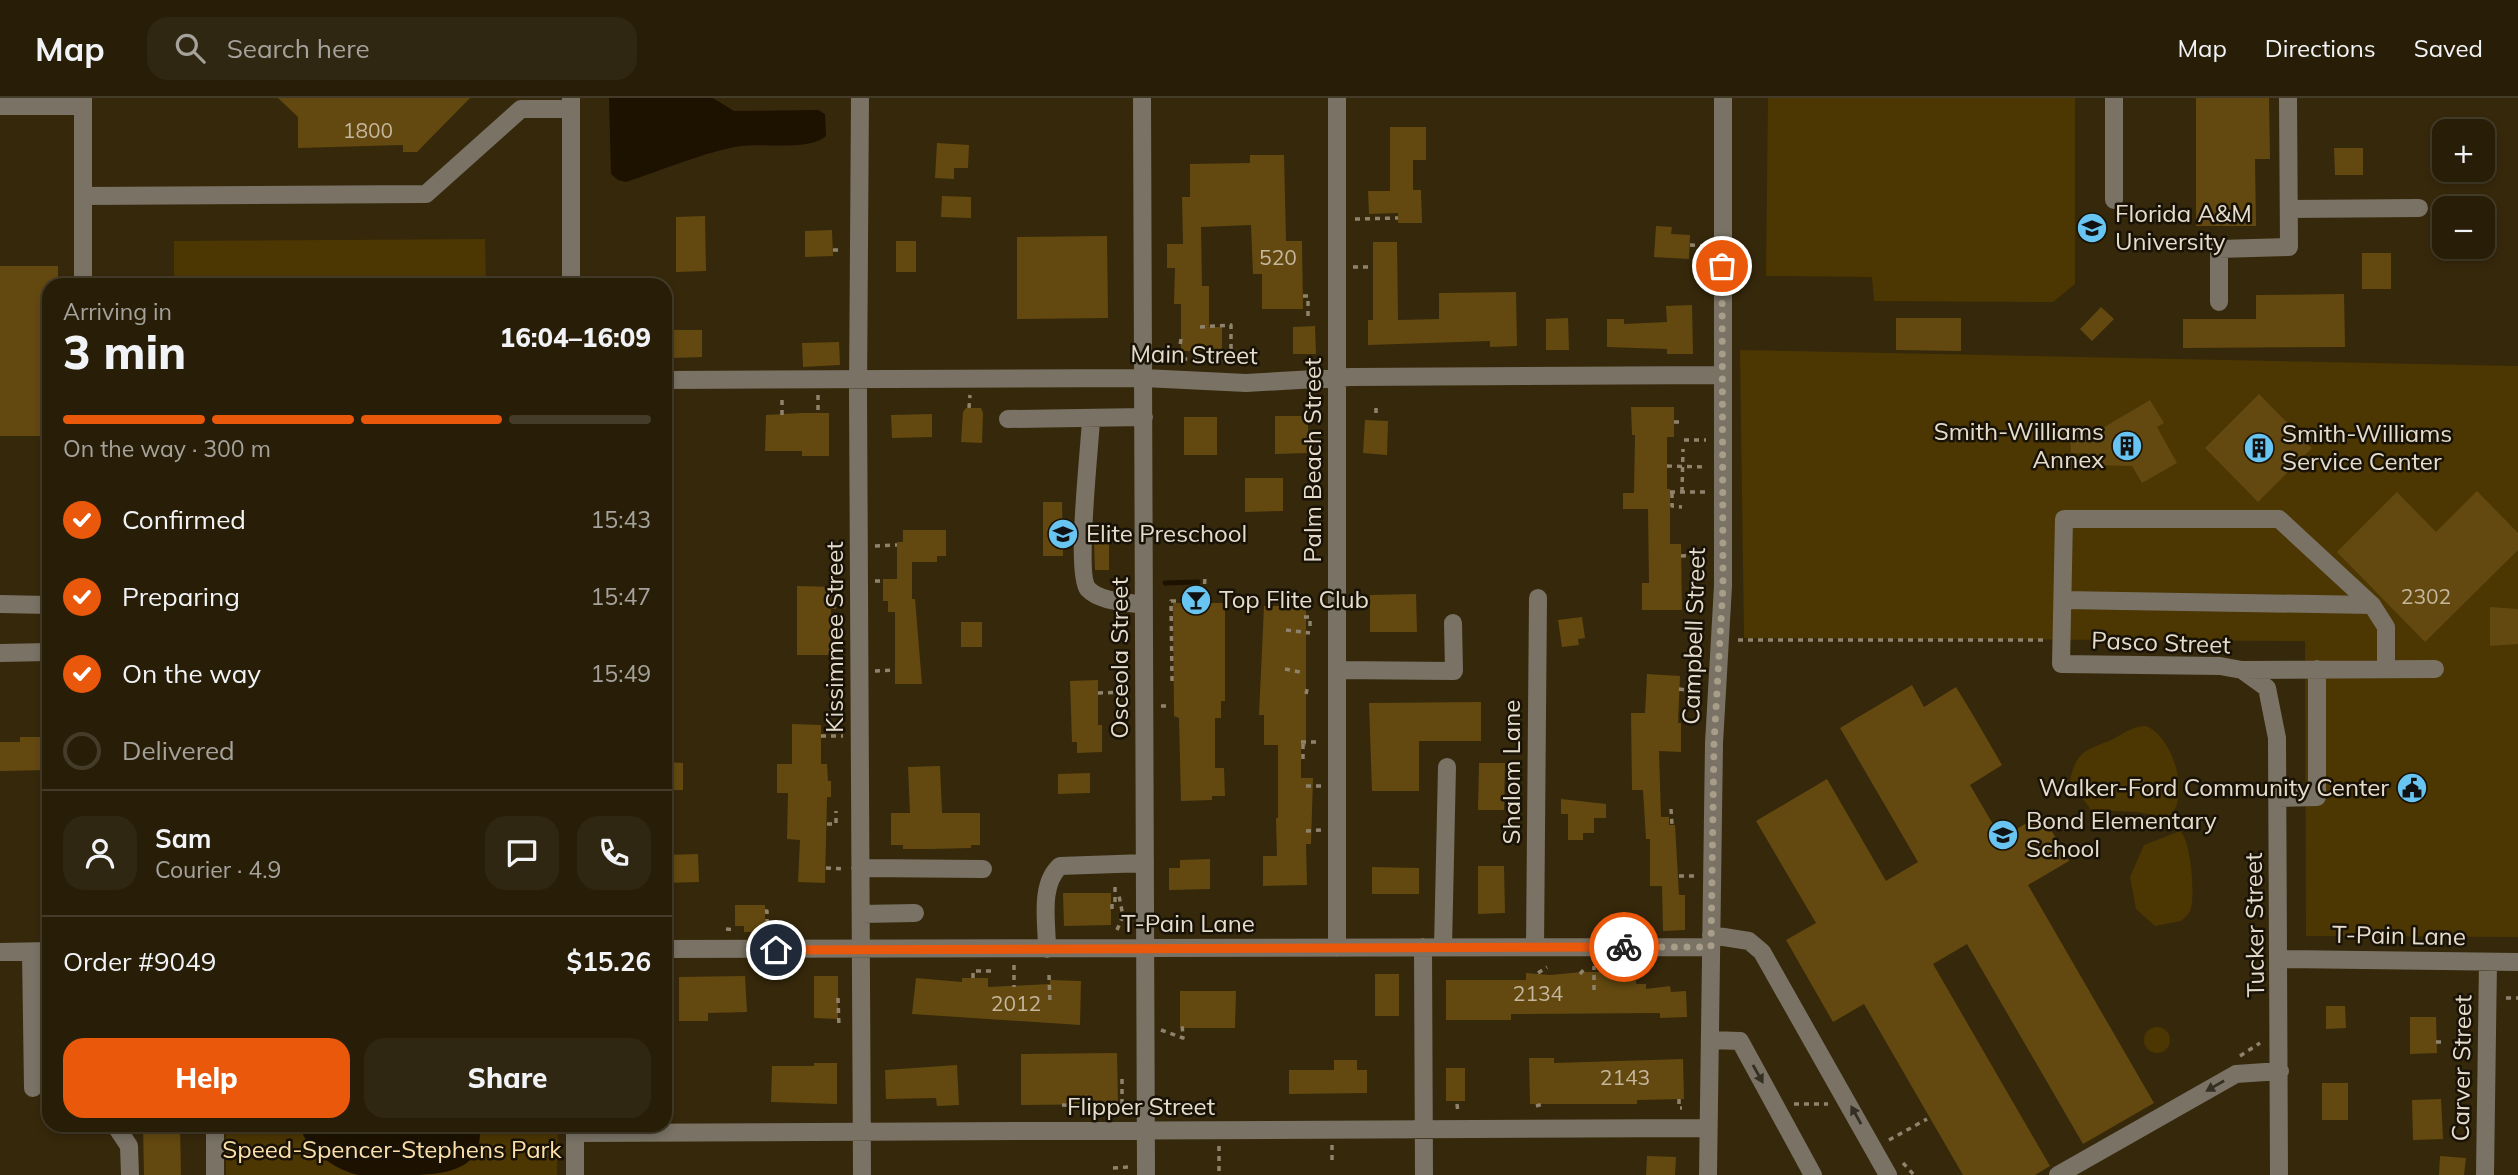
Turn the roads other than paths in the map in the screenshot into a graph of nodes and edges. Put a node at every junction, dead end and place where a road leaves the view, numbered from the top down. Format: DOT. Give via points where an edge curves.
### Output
graph roads {
  1 [pos="860,98"];
  2 [pos="1142,98"];
  3 [pos="1337,98"];
  4 [pos="1723,98"];
  5 [pos="2114,98"];
  6 [pos="2288,98"];
  7 [pos="83,102"];
  8 [pos="522,103"];
  9 [pos="571,104"];
  10 [pos="0,106"];
  11 [pos="83,196"];
  12 [pos="2114,200"];
  13 [pos="2419,208"];
  14 [pos="2289,209"];
  15 [pos="83,278"];
  16 [pos="571,278"];
  17 [pos="2219,302"];
  18 [pos="1722,375"];
  19 [pos="1144,378"];
  20 [pos="1337,378"];
  21 [pos="672,380"];
  22 [pos="858,380"];
  23 [pos="1144,417"];
  24 [pos="1008,419"];
  25 [pos="1091,419"];
  26 [pos="1538,598"];
  27 [pos="2063,600"];
  28 [pos="0,604"];
  29 [pos="42,605"];
  30 [pos="1144,605"];
  31 [pos="2372,605"];
  32 [pos="1453,623"];
  33 [pos="42,652"];
  34 [pos="0,653"];
  35 [pos="2317,669"];
  36 [pos="2386,669"];
  37 [pos="2435,669"];
  38 [pos="1337,670"];
  39 [pos="2242,670"];
  40 [pos="2258,679"];
  41 [pos="1447,767"];
  42 [pos="2278,798"];
  43 [pos="1145,863"];
  44 [pos="860,868"];
  45 [pos="984,869"];
  46 [pos="915,913"];
  47 [pos="860,914"];
  48 [pos="1711,941"];
  49 [pos="1423,947"];
  50 [pos="1443,947"];
  51 [pos="1535,947"];
  52 [pos="1145,948"];
  53 [pos="1337,948"];
  54 [pos="672,949"];
  55 [pos="1047,949"];
  56 [pos="861,950"];
  57 [pos="0,952"];
  58 [pos="40,952"];
  59 [pos="2280,958"];
  60 [pos="2488,961"];
  61 [pos="2518,961"];
  62 [pos="1710,1040"];
  63 [pos="2280,1071"];
  64 [pos="33,1088"];
  65 [pos="1707,1128"];
  66 [pos="672,1129"];
  67 [pos="1424,1129"];
  68 [pos="861,1130"];
  69 [pos="120,1132"];
  70 [pos="215,1132"];
  71 [pos="575,1132"];
  72 [pos="1145,1132"];
  73 [pos="1138,1171"];
  74 [pos="131,1175"];
  75 [pos="215,1175"];
  76 [pos="575,1175"];
  77 [pos="862,1175"];
  78 [pos="1424,1175"];
  79 [pos="1708,1175"];
  80 [pos="1813,1175"];
  81 [pos="1888,1175"];
  82 [pos="2059,1175"];
  83 [pos="2279,1175"];
  84 [pos="2485,1175"];
  1 -- 22 [label="street, Kissimmee Street"];
  2 -- 19 [label="street, Osceola Street"];
  3 -- 20 [label="street, Palm Beach Street"];
  4 -- 18 [label="street, Campbell Street"];
  5 -- 12 [label="street"];
  6 -- 14 [label="street"];
  7 -- 10 [label="street"];
  7 -- 11 [label="street"];
  8 -- 9 [label="street"];
  8 -- 11 [label="street" via="426,194"];
  9 -- 16 [label="street"];
  11 -- 15 [label="street"];
  13 -- 14 [label="street"];
  14 -- 17 [label="street" via="2289,247 2219,249"];
  18 -- 20 [label="street, Main Street"];
  18 -- 48 [label="street, Campbell Street" via="1723,586 1714,743"];
  19 -- 20 [label="street, Main Street" via="1246,383"];
  19 -- 22 [label="street, Main Street"];
  19 -- 23 [label="street, Osceola Street"];
  20 -- 38 [label="street, Palm Beach Street"];
  21 -- 22 [label="street, Main Street"];
  22 -- 44 [label="street, Kissimmee Street"];
  23 -- 25 [label="street"];
  23 -- 30 [label="street, Osceola Street"];
  24 -- 25 [label="street"];
  25 -- 30 [label="street" via="1081,557 1085,586 1111,600"];
  26 -- 51 [label="street, Shalom Lane"];
  27 -- 31 [label="street"];
  27 -- 31 [label="street" via="2064,519 2279,519"];
  27 -- 39 [label="street, Pasco Street" via="2061,664 2195,664"];
  28 -- 29 [label="street"];
  30 -- 43 [label="street, Osceola Street"];
  31 -- 36 [label="street" via="2386,627"];
  32 -- 38 [label="street" via="1454,671"];
  33 -- 34 [label="street"];
  35 -- 36 [label="street"];
  35 -- 39 [label="street"];
  35 -- 42 [label="street" via="2317,797"];
  36 -- 37 [label="street"];
  38 -- 53 [label="street, Palm Beach Street"];
  39 -- 40 [label="street, Pasco Street"];
  40 -- 42 [label="street, Tucker Street" via="2267,688 2275,718"];
  41 -- 50 [label="street"];
  42 -- 59 [label="street, Tucker Street"];
  43 -- 52 [label="street, Osceola Street"];
  43 -- 55 [label="street" via="1060,866 1052,873 1047,887"];
  44 -- 45 [label="street"];
  44 -- 47 [label="street, Kissimmee Street"];
  46 -- 47 [label="street"];
  47 -- 56 [label="street, Kissimmee Street"];
  48 -- 51 [label="street, T-Pain Lane"];
  48 -- 62 [label="street, Campbell Street"];
  81 -- 48 [label="street, T-Pain Lane, one-way" via="1762,952 1749,941"];
  49 -- 50 [label="street, T-Pain Lane"];
  49 -- 53 [label="street, T-Pain Lane"];
  49 -- 67 [label="street"];
  50 -- 51 [label="street, T-Pain Lane"];
  52 -- 53 [label="street, T-Pain Lane"];
  52 -- 55 [label="street, T-Pain Lane"];
  52 -- 72 [label="street, Osceola Street"];
  54 -- 56 [label="street, T-Pain Lane"];
  55 -- 56 [label="street, T-Pain Lane"];
  56 -- 68 [label="street, Kissimmee Street"];
  57 -- 58 [label="street"];
  58 -- 64 [label="street"];
  59 -- 60 [label="street, T-Pain Lane"];
  59 -- 63 [label="street, Tucker Street"];
  60 -- 61 [label="street, T-Pain Lane"];
  60 -- 84 [label="street, Carver Street"];
  62 -- 65 [label="street, Campbell Street"];
  62 -- 80 [label="street, one-way" via="1740,1041"];
  63 -- 82 [label="street, one-way" via="2236,1074"];
  63 -- 83 [label="street, Tucker Street"];
  65 -- 67 [label="street, Flipper Street"];
  65 -- 79 [label="street, Campbell Street"];
  66 -- 68 [label="street, Flipper Street"];
  67 -- 72 [label="street, Flipper Street"];
  67 -- 78 [label="street"];
  68 -- 72 [label="street, Flipper Street"];
  68 -- 77 [label="street, Kissimmee Street"];
  69 -- 74 [label="street" via="129,1146"];
  70 -- 75 [label="street"];
  71 -- 76 [label="street"];
  72 -- 73 [label="street, Osceola Street"];
}
